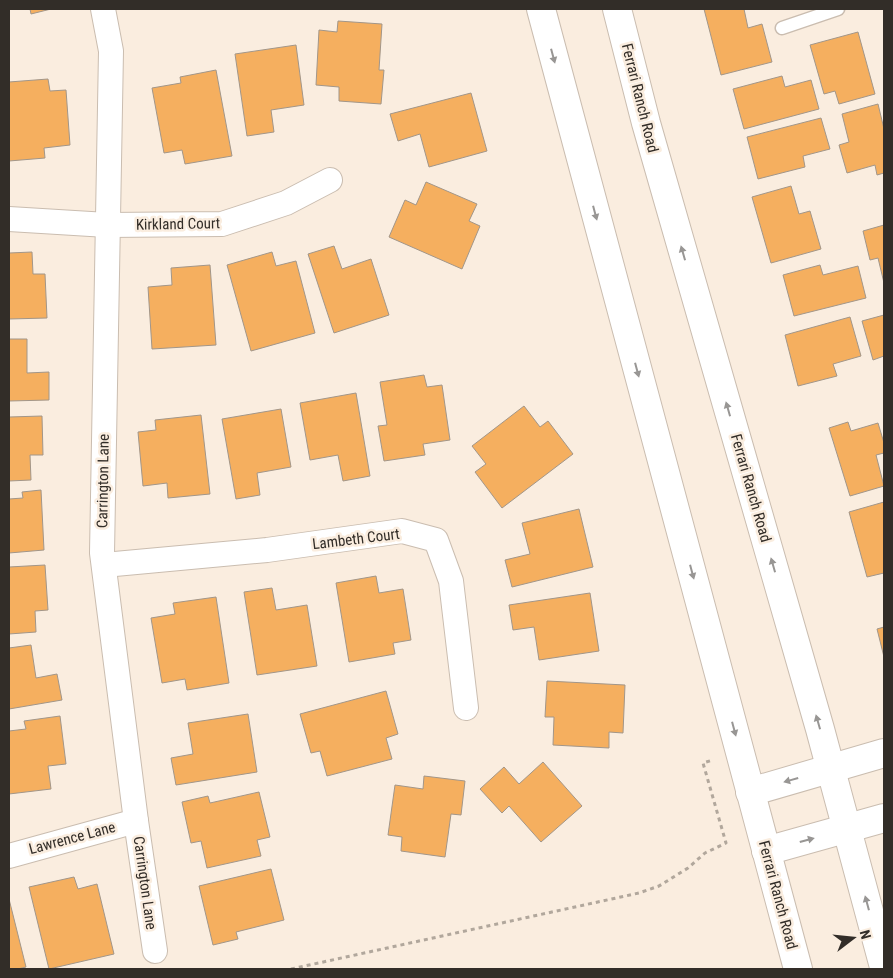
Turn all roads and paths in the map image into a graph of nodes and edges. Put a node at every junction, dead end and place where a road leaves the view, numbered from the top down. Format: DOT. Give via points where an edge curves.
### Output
graph roads {
  1 [pos="103,9"];
  2 [pos="541,9"];
  3 [pos="618,9"];
  4 [pos="838,9"];
  5 [pos="782,28"];
  6 [pos="330,180"];
  7 [pos="9,219"];
  8 [pos="107,225"];
  9 [pos="104,565"];
  10 [pos="466,708"];
  11 [pos="740,752"];
  12 [pos="884,753"];
  13 [pos="831,769"];
  14 [pos="750,792"];
  15 [pos="884,818"];
  16 [pos="136,821"];
  17 [pos="847,829"];
  18 [pos="766,850"];
  19 [pos="9,856"];
  20 [pos="155,951"];
  21 [pos="884,967"];
  22 [pos="291,969"];
  23 [pos="798,969"];
  1 -- 8 [label="street, Carrington Lane" via="112,51"];
  2 -- 11 [label="street, Ferrari Ranch Road, one-way"];
  13 -- 3 [label="street, Ferrari Ranch Road, one-way" via="648,133"];
  4 -- 5 [label="lane"];
  6 -- 8 [label="street, Kirkland Court" via="286,203 222,224"];
  7 -- 8 [label="street, Kirkland Court"];
  8 -- 9 [label="street, Carrington Lane"];
  9 -- 10 [label="street, Lambeth Court" via="267,550 402,531 436,540 452,581"];
  9 -- 16 [label="street, Carrington Lane"];
  11 -- 14 [label="street, Ferrari Ranch Road"];
  11 -- 22 [label="path" via="703,763 726,843 704,853 688,868 659,886"];
  12 -- 13 [label="street"];
  13 -- 14 [label="street, one-way"];
  13 -- 17 [label="street, Ferrari Ranch Road"];
  14 -- 18 [label="street, Ferrari Ranch Road"];
  15 -- 17 [label="street"];
  16 -- 19 [label="street, Lawrence Lane"];
  16 -- 20 [label="street, Carrington Lane"];
  18 -- 17 [label="street, one-way"];
  21 -- 17 [label="street, Ferrari Ranch Road, one-way"];
  18 -- 23 [label="street, Ferrari Ranch Road"];
}
